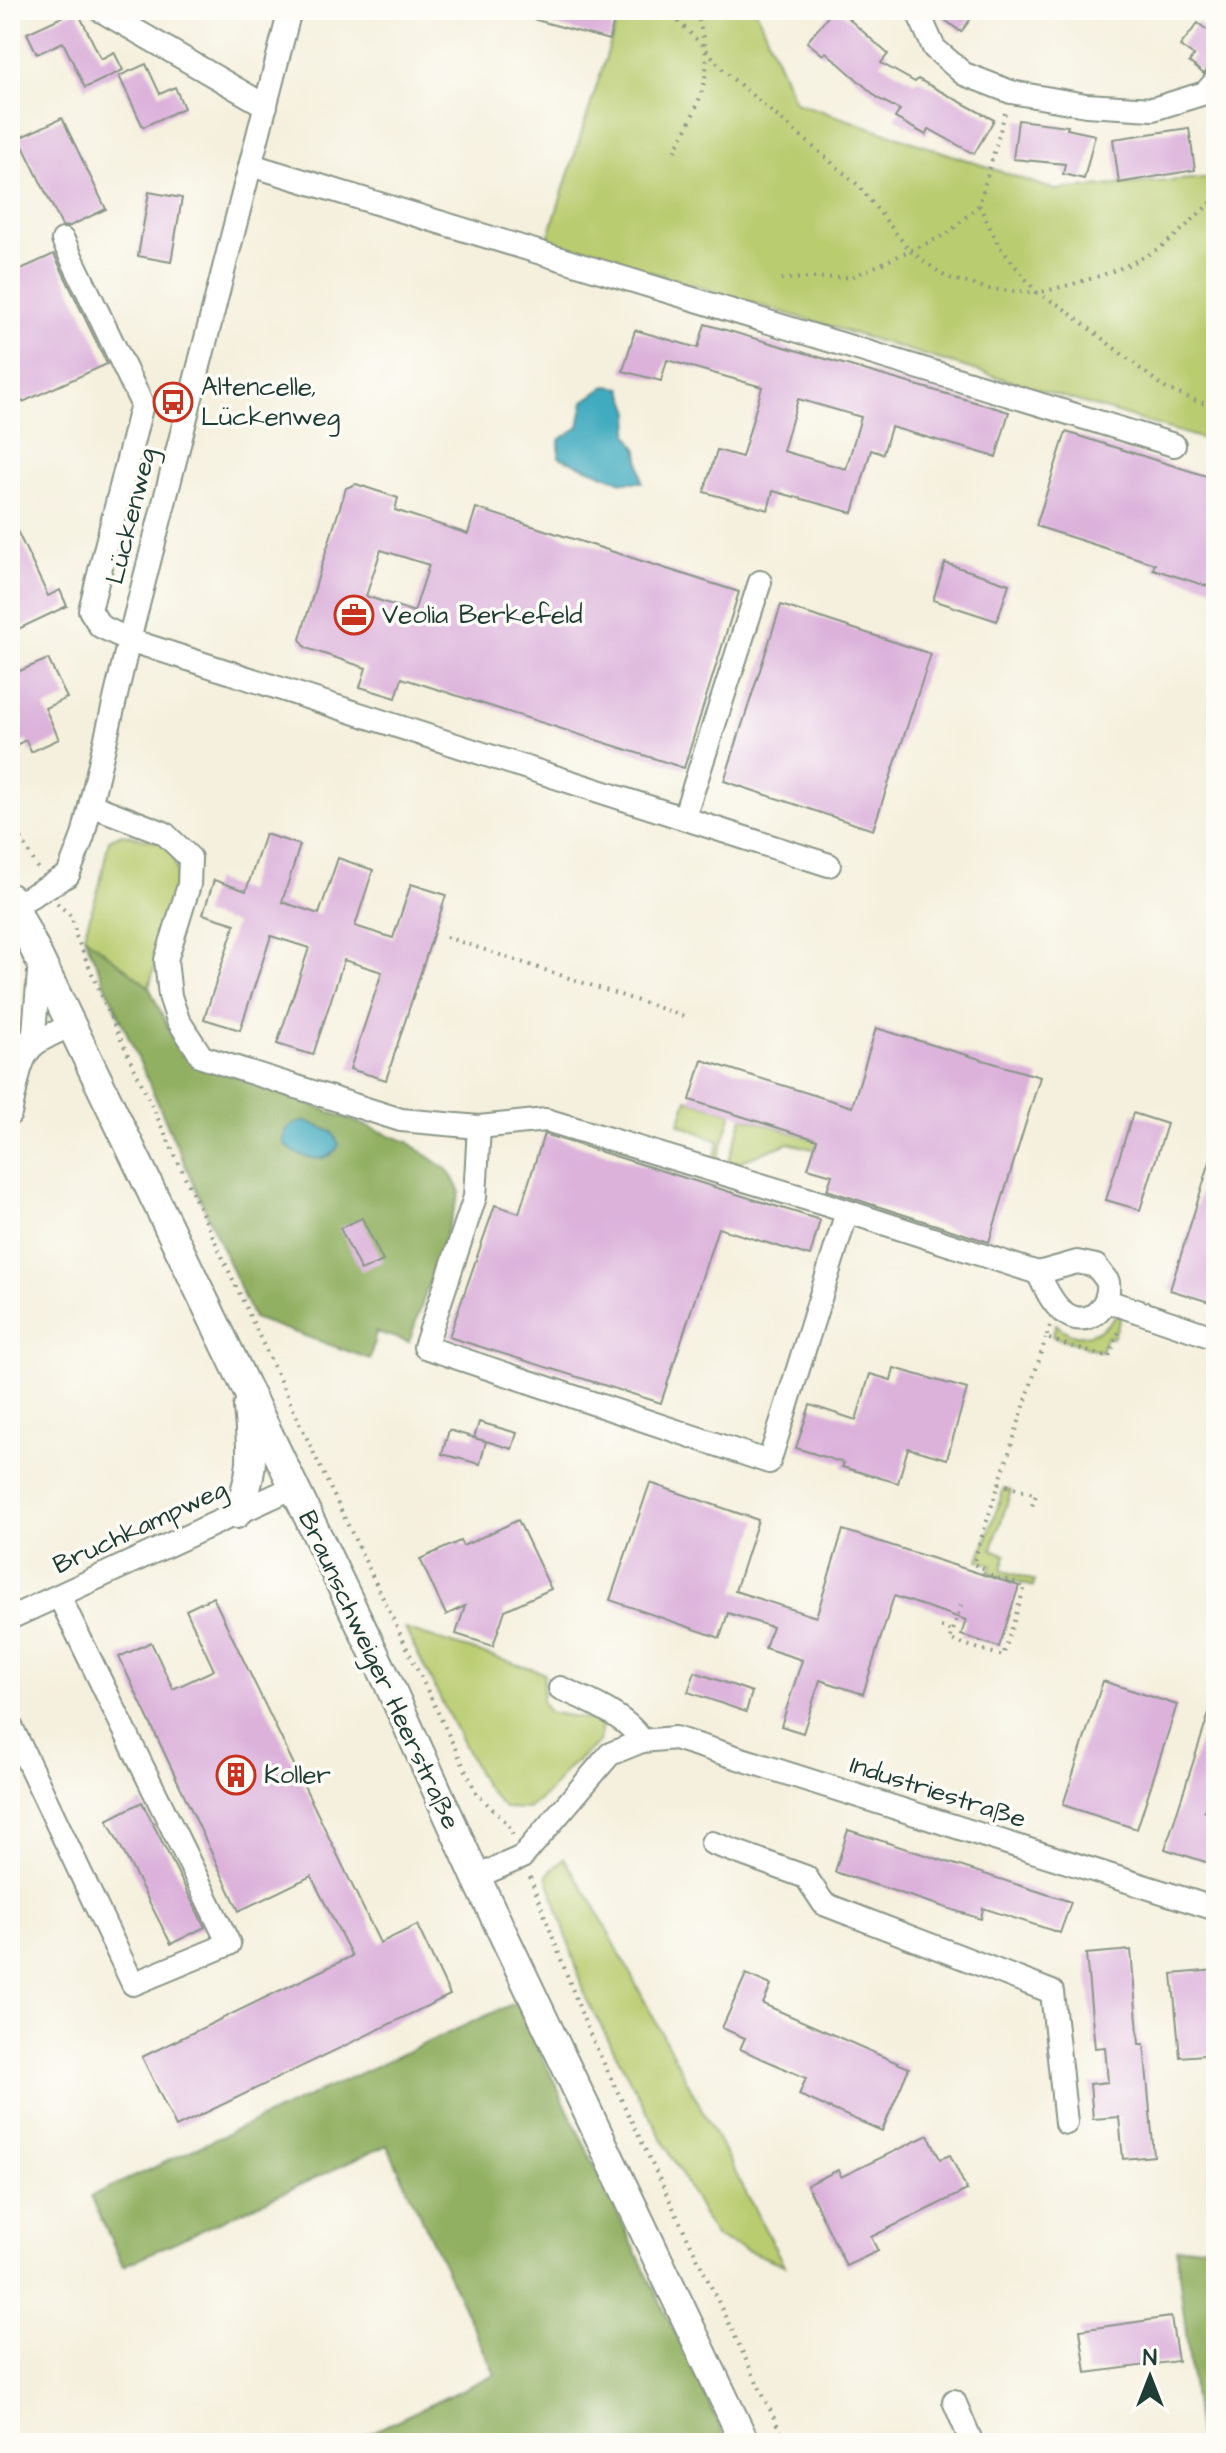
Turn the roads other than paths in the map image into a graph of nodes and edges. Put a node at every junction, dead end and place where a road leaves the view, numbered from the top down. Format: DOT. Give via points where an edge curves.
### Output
graph roads {
  1 [pos="100,10"];
  2 [pos="290,10"];
  3 [pos="917,10"];
  4 [pos="1216,81"];
  5 [pos="266,106"];
  6 [pos="251,165"];
  7 [pos="63,240"];
  8 [pos="1174,445"];
  9 [pos="760,582"];
  10 [pos="129,640"];
  11 [pos="91,805"];
  12 [pos="684,818"];
  13 [pos="829,865"];
  14 [pos="12,902"];
  15 [pos="40,960"];
  16 [pos="71,1025"];
  17 [pos="10,1032"];
  18 [pos="21,1065"];
  19 [pos="10,1114"];
  20 [pos="479,1127"];
  21 [pos="847,1212"];
  22 [pos="1038,1273"];
  23 [pos="1107,1301"];
  24 [pos="1216,1338"];
  25 [pos="246,1386"];
  26 [pos="294,1487"];
  27 [pos="236,1514"];
  28 [pos="59,1596"];
  29 [pos="10,1618"];
  30 [pos="560,1688"];
  31 [pos="10,1724"];
  32 [pos="642,1741"];
  33 [pos="712,1843"];
  34 [pos="476,1877"];
  35 [pos="1216,1909"];
  36 [pos="1066,2123"];
  37 [pos="954,2401"];
  38 [pos="745,2443"];
  39 [pos="972,2443"];
  1 -- 5 [label="street"];
  2 -- 5 [label="street, Lückenweg"];
  3 -- 4 [label="street" via="934,48 964,74 1011,92 1153,109 1205,93"];
  5 -- 6 [label="street, Lückenweg"];
  6 -- 8 [label="street"];
  6 -- 10 [label="street, Lückenweg"];
  7 -- 10 [label="street" via="142,404 90,610 100,626"];
  9 -- 12 [label="street"];
  10 -- 11 [label="street, Lückenweg"];
  10 -- 12 [label="street"];
  11 -- 14 [label="street, Lückenweg" via="68,875"];
  11 -- 20 [label="street" via="164,833 190,858 189,885 166,960 178,1020 202,1057 401,1120"];
  12 -- 13 [label="street"];
  14 -- 15 [label="main road, Braunschweiger Heerstraße"];
  15 -- 16 [label="main road, Braunschweiger Heerstraße"];
  15 -- 18 [label="street"];
  16 -- 18 [label="street"];
  16 -- 25 [label="main road, Braunschweiger Heerstraße"];
  17 -- 18 [label="street"];
  18 -- 19 [label="street"];
  20 -- 21 [label="street" via="546,1120"];
  20 -- 21 [label="street" via="475,1197 425,1347 769,1462"];
  21 -- 22 [label="street"];
  22 -- 23 [label="street" via="1056,1304 1070,1316 1087,1317"];
  22 -- 23 [label="street" via="1087,1262 1108,1282"];
  23 -- 24 [label="street"];
  25 -- 26 [label="main road, Braunschweiger Heerstraße"];
  25 -- 27 [label="main road" via="252,1473"];
  26 -- 27 [label="street, Bruchkampweg"];
  26 -- 34 [label="main road, Braunschweiger Heerstraße"];
  27 -- 28 [label="street, Bruchkampweg"];
  28 -- 29 [label="street, Bruchkampweg"];
  28 -- 31 [label="street" via="229,1944 133,1984"];
  30 -- 32 [label="street" via="592,1702 636,1731"];
  32 -- 34 [label="street, Industriestraße" via="610,1754 522,1857"];
  32 -- 35 [label="street, Industriestraße" via="675,1738"];
  33 -- 36 [label="street" via="806,1877 824,1904 1052,1992"];
  34 -- 38 [label="main road, Braunschweiger Heerstraße"];
  37 -- 39 [label="street"];
}
